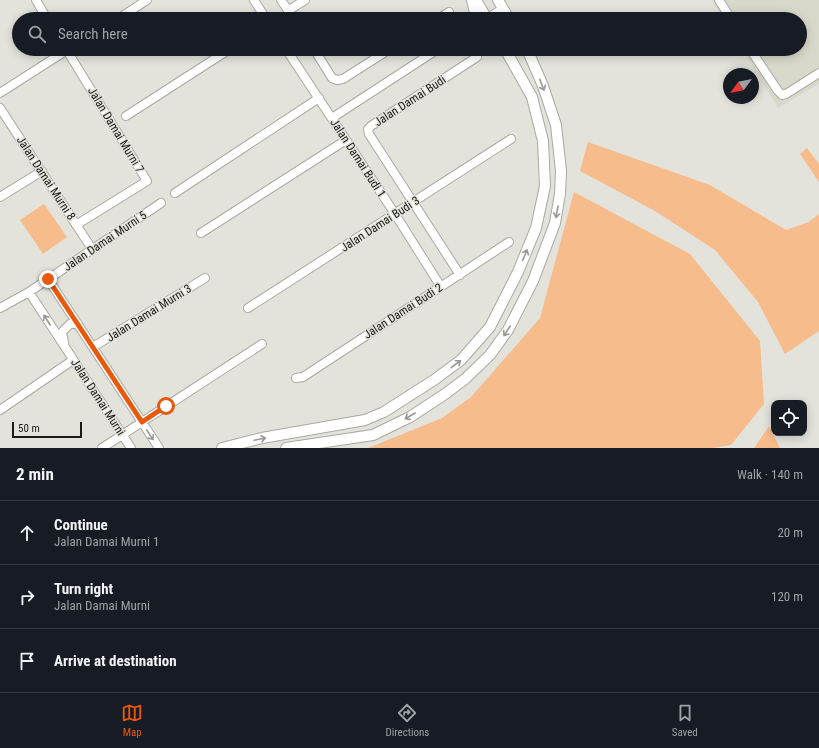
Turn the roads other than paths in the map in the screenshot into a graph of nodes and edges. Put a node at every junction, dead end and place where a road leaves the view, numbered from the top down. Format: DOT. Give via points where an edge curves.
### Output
graph roads {
  1 [pos="36,0"];
  2 [pos="147,0"];
  3 [pos="254,0"];
  4 [pos="282,0"];
  5 [pos="305,0"];
  6 [pos="472,0"];
  7 [pos="476,0"];
  8 [pos="498,0"];
  9 [pos="719,0"];
  10 [pos="503,9"];
  11 [pos="289,10"];
  12 [pos="44,12"];
  13 [pos="129,12"];
  14 [pos="262,12"];
  15 [pos="474,12"];
  16 [pos="482,12"];
  17 [pos="498,12"];
  18 [pos="505,12"];
  19 [pos="727,12"];
  20 [pos="58,56"];
  21 [pos="71,56"];
  22 [pos="219,56"];
  23 [pos="291,56"];
  24 [pos="318,56"];
  25 [pos="379,56"];
  26 [pos="427,56"];
  27 [pos="509,56"];
  28 [pos="529,56"];
  29 [pos="755,56"];
  30 [pos="476,57"];
  31 [pos="819,73"];
  32 [pos="0,93"];
  33 [pos="319,98"];
  34 [pos="0,108"];
  35 [pos="126,116"];
  36 [pos="332,118"];
  37 [pos="346,140"];
  38 [pos="511,140"];
  39 [pos="42,171"];
  40 [pos="175,193"];
  41 [pos="0,197"];
  42 [pos="161,203"];
  43 [pos="413,203"];
  44 [pos="395,214"];
  45 [pos="76,225"];
  46 [pos="201,234"];
  47 [pos="509,242"];
  48 [pos="92,249"];
  49 [pos="460,275"];
  50 [pos="206,278"];
  51 [pos="48,279"];
  52 [pos="441,287"];
  53 [pos="29,292"];
  54 [pos="0,308"];
  55 [pos="248,308"];
  56 [pos="78,324"];
  57 [pos="262,344"];
  58 [pos="64,346"];
  59 [pos="93,347"];
  60 [pos="74,360"];
  61 [pos="296,378"];
  62 [pos="434,380"];
  63 [pos="445,394"];
  64 [pos="0,410"];
  65 [pos="142,422"];
  66 [pos="122,435"];
  67 [pos="102,448"];
  68 [pos="131,448"];
  69 [pos="159,448"];
  70 [pos="222,448"];
  71 [pos="286,448"];
  1 -- 12 [label="street"];
  2 -- 13 [label="street"];
  3 -- 14 [label="street"];
  4 -- 11 [label="street"];
  5 -- 11 [label="street"];
  6 -- 15 [label="street"];
  7 -- 16 [label="street"];
  8 -- 10 [label="street"];
  9 -- 19 [label="street"];
  10 -- 17 [label="street"];
  10 -- 18 [label="street"];
  20 -- 32 [label="street"];
  21 -- 45 [label="street, Jalan Damai Murni 7" via="147,181"];
  22 -- 35 [label="street"];
  23 -- 33 [label="street, Jalan Damai Budi 1"];
  24 -- 25 [label="street" via="332,78 337,80"];
  26 -- 36 [label="street"];
  62 -- 27 [label="street, one-way" via="461,360 490,327 518,272 536,228 545,186 543,141 532,97"];
  28 -- 63 [label="street, one-way" via="556,125 561,172 555,223 533,281 508,330 490,355"];
  29 -- 31 [label="street" via="782,95"];
  30 -- 43 [label="street, Jalan Damai Budi" via="368,129"];
  33 -- 36 [label="street, Jalan Damai Budi 1"];
  33 -- 40 [label="street"];
  34 -- 39 [label="street, Jalan Damai Murni 8"];
  36 -- 37 [label="street, Jalan Damai Budi 1"];
  37 -- 44 [label="street, Jalan Damai Budi 1"];
  37 -- 46 [label="street"];
  38 -- 43 [label="street, Jalan Damai Budi 3"];
  39 -- 41 [label="street"];
  39 -- 45 [label="street, Jalan Damai Murni 8"];
  42 -- 48 [label="street, Jalan Damai Murni 5"];
  43 -- 44 [label="street, Jalan Damai Budi 3"];
  43 -- 49 [label="street, Jalan Damai Budi"];
  44 -- 52 [label="street, Jalan Damai Budi 1"];
  44 -- 55 [label="street, Jalan Damai Budi 3"];
  45 -- 48 [label="street, Jalan Damai Murni 8"];
  47 -- 49 [label="street, Jalan Damai Budi 2"];
  48 -- 51 [label="street, Jalan Damai Murni 5"];
  49 -- 52 [label="street, Jalan Damai Budi 2"];
  50 -- 59 [label="street, Jalan Damai Murni 3"];
  51 -- 53 [label="street, Jalan Damai Murni 5"];
  51 -- 56 [label="street, Jalan Damai Murni"];
  52 -- 61 [label="street, Jalan Damai Budi 2" via="303,377"];
  53 -- 54 [label="street, Jalan Damai Murni 5"];
  58 -- 53 [label="street, Jalan Damai Murni, one-way"];
  56 -- 58 [label="street, Jalan Damai Murni" via="70,324 62,332"];
  56 -- 59 [label="street, Jalan Damai Murni"];
  57 -- 65 [label="street"];
  58 -- 60 [label="street, Jalan Damai Murni"];
  59 -- 65 [label="street, Jalan Damai Murni"];
  60 -- 64 [label="street"];
  60 -- 66 [label="street, Jalan Damai Murni"];
  62 -- 63 [label="street"];
  70 -- 62 [label="street, one-way" via="262,438 365,420 405,400"];
  63 -- 71 [label="street, one-way" via="410,417 373,435"];
  65 -- 66 [label="street"];
  65 -- 69 [label="street, Jalan Damai Murni, one-way"];
  66 -- 67 [label="street"];
  66 -- 68 [label="street, Jalan Damai Murni"];
}
